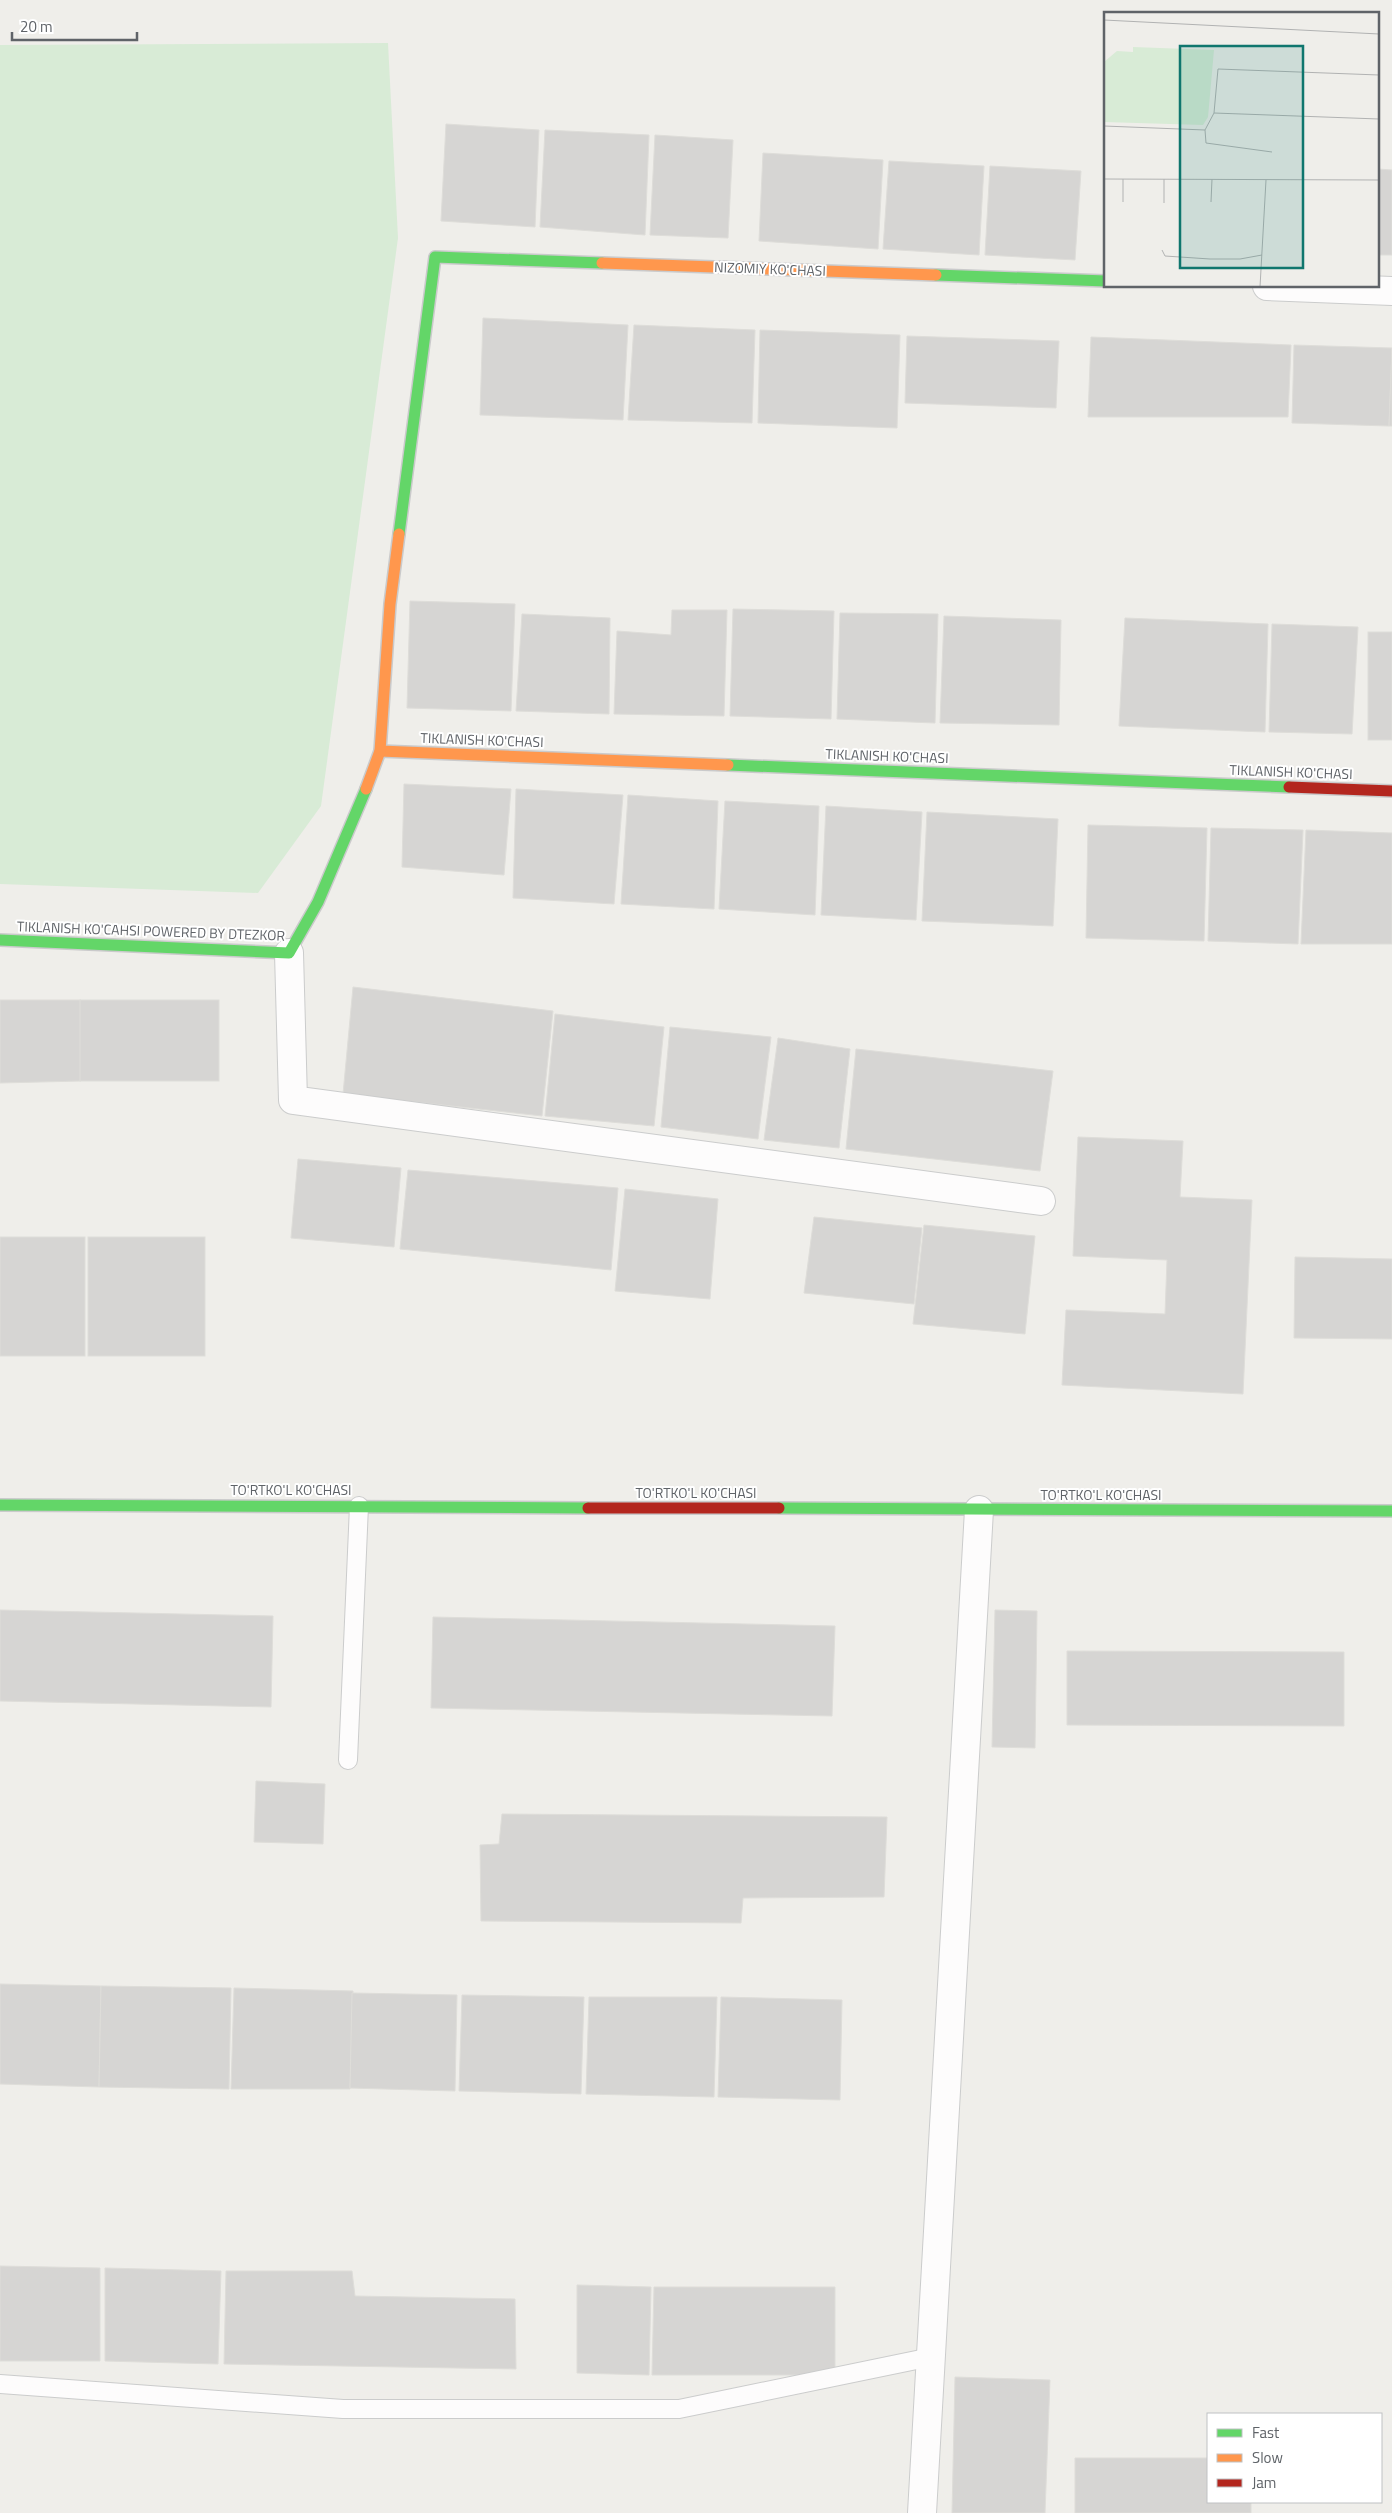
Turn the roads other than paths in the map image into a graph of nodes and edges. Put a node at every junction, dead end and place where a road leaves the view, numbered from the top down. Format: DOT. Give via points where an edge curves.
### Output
graph roads {
  1 [pos="435,257"];
  2 [pos="1104,281"];
  3 [pos="1317,288"];
  4 [pos="1392,291"];
  5 [pos="380,751"];
  6 [pos="1392,791"];
  7 [pos="0,940"];
  8 [pos="289,953"];
  9 [pos="1041,1202"];
  10 [pos="0,1505"];
  11 [pos="359,1506"];
  12 [pos="979,1510"];
  13 [pos="1392,1511"];
  14 [pos="348,1760"];
  15 [pos="931,2358"];
  16 [pos="0,2384"];
  17 [pos="922,2513"];
  1 -- 2 [label="street, NIZOMIY KO'CHASI"];
  1 -- 5 [label="street, TIKLANISH KO'CAHSI POWERED BY DTEZKOR" via="390,604"];
  3 -- 4 [label="street"];
  5 -- 6 [label="street, TIKLANISH KO'CHASI"];
  5 -- 8 [label="street, TIKLANISH KO'CAHSI POWERED BY DTEZKOR" via="318,902"];
  7 -- 8 [label="street, TIKLANISH KO'CAHSI POWERED BY DTEZKOR"];
  8 -- 9 [label="street" via="293,1100"];
  10 -- 11 [label="street, TO'RTKO'L KO'CHASI"];
  11 -- 12 [label="street, TO'RTKO'L KO'CHASI"];
  11 -- 14 [label="lane"];
  12 -- 13 [label="street, TO'RTKO'L KO'CHASI"];
  12 -- 15 [label="street"];
  15 -- 16 [label="lane" via="679,2409 343,2409"];
  15 -- 17 [label="street"];
}
